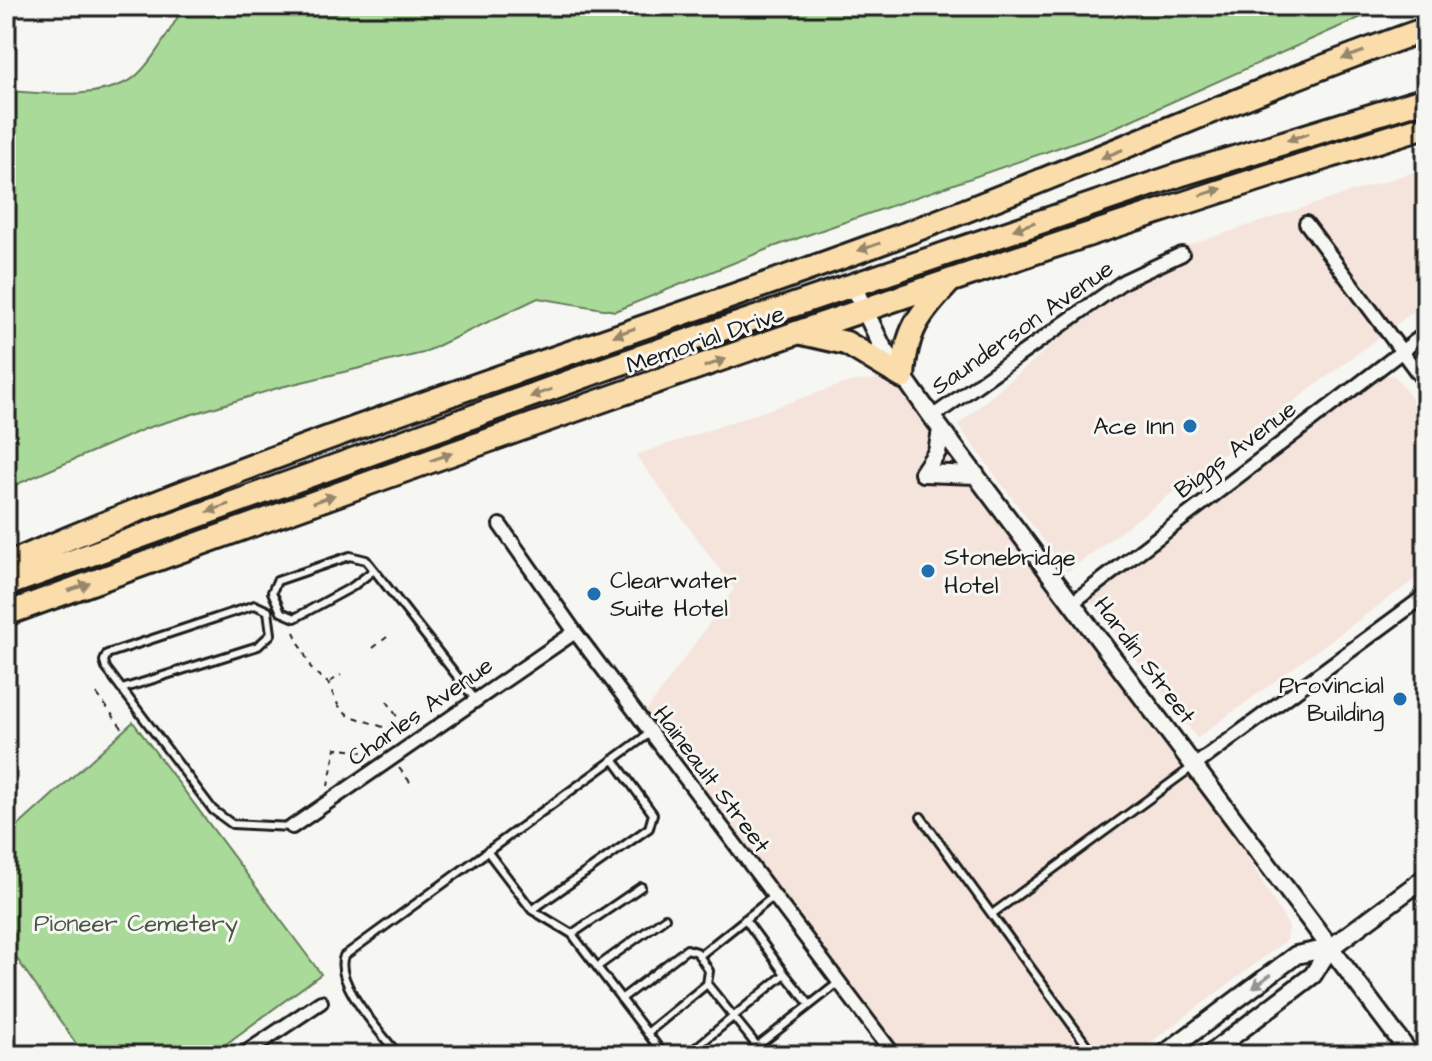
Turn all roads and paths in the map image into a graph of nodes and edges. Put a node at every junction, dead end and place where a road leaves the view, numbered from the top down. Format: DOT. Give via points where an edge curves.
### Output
graph roads {
  1 [pos="1426,29"];
  2 [pos="1426,99"];
  3 [pos="1426,126"];
  4 [pos="1306,223"];
  5 [pos="1182,254"];
  6 [pos="951,280"];
  7 [pos="853,286"];
  8 [pos="863,311"];
  9 [pos="801,333"];
  10 [pos="1426,333"];
  11 [pos="1402,351"];
  12 [pos="903,377"];
  13 [pos="1426,384"];
  14 [pos="937,424"];
  15 [pos="976,475"];
  16 [pos="500,525"];
  17 [pos="6,565"];
  18 [pos="374,570"];
  19 [pos="6,585"];
  20 [pos="1426,595"];
  21 [pos="1072,603"];
  22 [pos="6,614"];
  23 [pos="294,632"];
  24 [pos="575,632"];
  25 [pos="387,637"];
  26 [pos="373,648"];
  27 [pos="341,675"];
  28 [pos="328,683"];
  29 [pos="122,689"];
  30 [pos="97,694"];
  31 [pos="475,699"];
  32 [pos="387,701"];
  33 [pos="402,724"];
  34 [pos="122,728"];
  35 [pos="650,733"];
  36 [pos="415,740"];
  37 [pos="391,757"];
  38 [pos="613,759"];
  39 [pos="1194,766"];
  40 [pos="413,786"];
  41 [pos="325,804"];
  42 [pos="921,817"];
  43 [pos="292,827"];
  44 [pos="487,851"];
  45 [pos="1426,877"];
  46 [pos="641,887"];
  47 [pos="773,897"];
  48 [pos="532,910"];
  49 [pos="992,914"];
  50 [pos="665,918"];
  51 [pos="745,919"];
  52 [pos="572,934"];
  53 [pos="1330,948"];
  54 [pos="699,956"];
  55 [pos="597,967"];
  56 [pos="785,974"];
  57 [pos="838,983"];
  58 [pos="707,984"];
  59 [pos="621,999"];
  60 [pos="321,1002"];
  61 [pos="810,1005"];
  62 [pos="734,1017"];
  63 [pos="647,1033"];
  64 [pos="757,1046"];
  65 [pos="242,1055"];
  66 [pos="398,1055"];
  67 [pos="664,1055"];
  68 [pos="687,1055"];
  69 [pos="746,1055"];
  70 [pos="894,1055"];
  71 [pos="1094,1055"];
  72 [pos="1163,1055"];
  73 [pos="1208,1055"];
  74 [pos="1411,1055"];
  1 -- 17 [label="highway, one-way" via="884,242 240,468"];
  2 -- 7 [label="highway, Memorial Drive, one-way" via="1179,175"];
  6 -- 3 [label="highway, Memorial Drive, one-way"];
  4 -- 11 [label="street"];
  5 -- 14 [label="street, Saunderson Avenue" via="1124,281"];
  6 -- 8 [label="highway, Memorial Drive"];
  6 -- 12 [label="highway" via="914,322 905,344"];
  7 -- 8 [label="main road, Hardin Street"];
  7 -- 19 [label="highway, Memorial Drive, one-way" via="613,366"];
  8 -- 9 [label="highway, Memorial Drive"];
  8 -- 12 [label="main road, Hardin Street"];
  9 -- 12 [label="highway" via="846,343"];
  22 -- 9 [label="highway, Memorial Drive, one-way"];
  10 -- 11 [label="street, Biggs Avenue"];
  11 -- 13 [label="street"];
  11 -- 21 [label="street, Biggs Avenue"];
  12 -- 14 [label="main road, Hardin Street"];
  14 -- 15 [label="main road, Hardin Street"];
  14 -- 15 [label="main road" via="937,452 923,473"];
  15 -- 21 [label="main road, Hardin Street"];
  16 -- 24 [label="street, Haineault Street"];
  18 -- 18 [label="lane" via="366,560 350,556 277,581 272,592 281,612 295,618"];
  18 -- 31 [label="lane"];
  20 -- 39 [label="street"];
  21 -- 39 [label="main road, Hardin Street"];
  23 -- 28 [label="path" via="312,670"];
  24 -- 31 [label="street, Charles Avenue"];
  24 -- 35 [label="street, Haineault Street"];
  25 -- 26 [label="path"];
  27 -- 28 [label="path"];
  28 -- 33 [label="path" via="348,715 386,728"];
  29 -- 29 [label="lane" via="106,668 107,654 255,605 268,611 271,634 258,646"];
  29 -- 43 [label="lane" via="222,820"];
  30 -- 34 [label="path"];
  31 -- 36 [label="street, Charles Avenue"];
  32 -- 33 [label="path"];
  33 -- 36 [label="path"];
  35 -- 38 [label="lane"];
  35 -- 47 [label="street, Haineault Street"];
  36 -- 37 [label="street, Charles Avenue"];
  37 -- 40 [label="path"];
  37 -- 41 [label="street, Charles Avenue"];
  37 -- 41 [label="path" via="336,748"];
  38 -- 44 [label="lane"];
  38 -- 48 [label="lane" via="653,814 649,828"];
  39 -- 49 [label="lane"];
  39 -- 53 [label="main road, Hardin Street"];
  41 -- 43 [label="street, Charles Avenue"];
  42 -- 49 [label="lane"];
  44 -- 48 [label="lane"];
  44 -- 66 [label="lane" via="344,956 345,984"];
  45 -- 53 [label="main road"];
  46 -- 52 [label="lane"];
  47 -- 51 [label="lane"];
  47 -- 57 [label="street, Haineault Street"];
  48 -- 52 [label="lane"];
  49 -- 71 [label="lane"];
  50 -- 55 [label="lane"];
  51 -- 54 [label="lane"];
  51 -- 56 [label="lane"];
  52 -- 55 [label="lane"];
  53 -- 72 [label="main road, one-way" via="1296,955"];
  53 -- 73 [label="main road" via="1313,975"];
  53 -- 74 [label="main road, Hardin Street"];
  54 -- 58 [label="lane" via="709,971"];
  54 -- 59 [label="lane" via="687,949"];
  55 -- 59 [label="lane"];
  56 -- 61 [label="lane"];
  56 -- 62 [label="lane"];
  57 -- 61 [label="lane"];
  57 -- 70 [label="street, Haineault Street"];
  58 -- 62 [label="lane"];
  58 -- 63 [label="lane"];
  59 -- 63 [label="lane"];
  60 -- 65 [label="street"];
  61 -- 64 [label="lane"];
  62 -- 64 [label="lane"];
  62 -- 68 [label="lane"];
  63 -- 67 [label="lane"];
  64 -- 69 [label="lane"];
}
